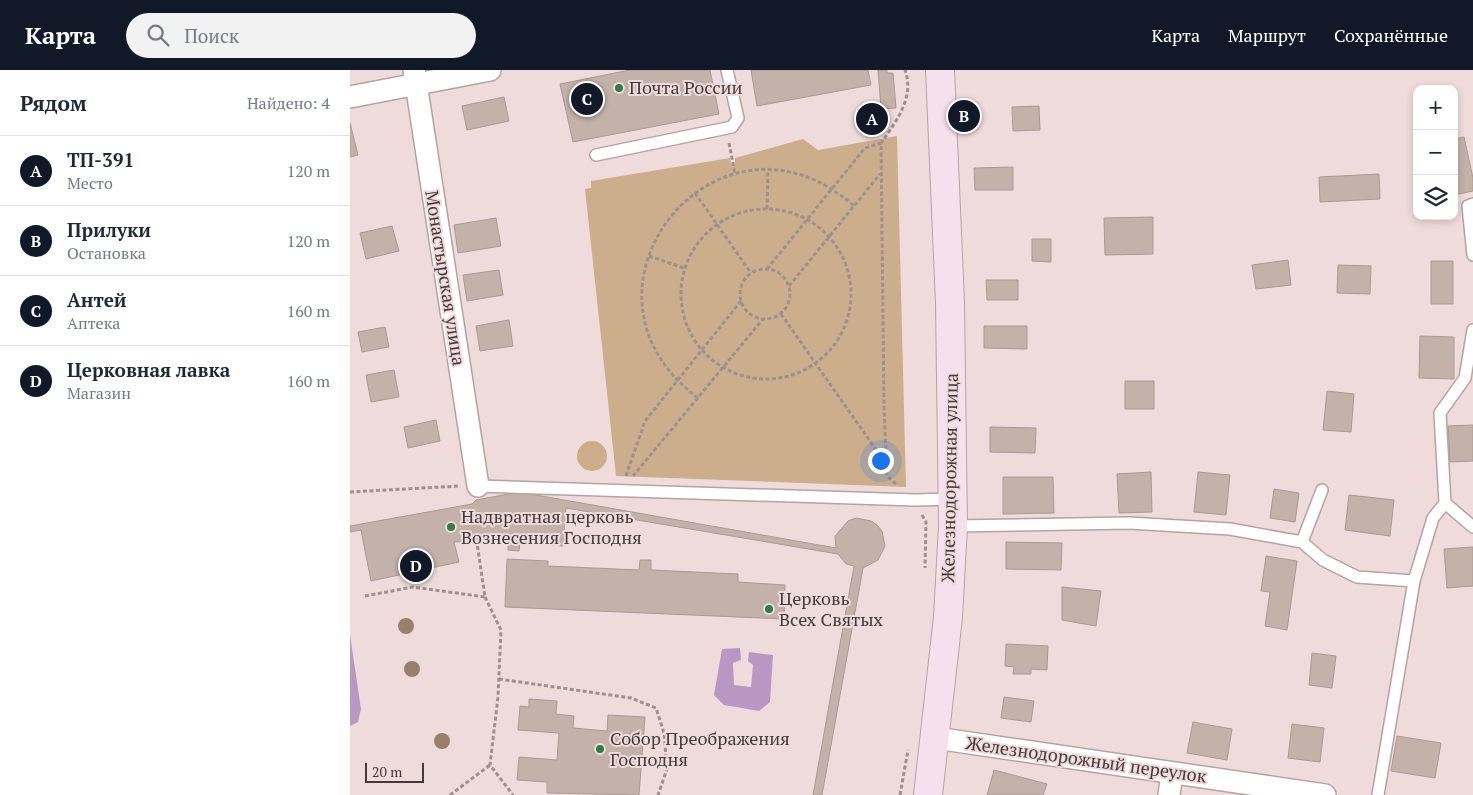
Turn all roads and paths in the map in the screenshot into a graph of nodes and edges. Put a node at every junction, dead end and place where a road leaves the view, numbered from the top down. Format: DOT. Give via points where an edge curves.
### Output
graph roads {
  1 [pos="490,70"];
  2 [pos="727,70"];
  3 [pos="905,70"];
  4 [pos="940,70"];
  5 [pos="414,78"];
  6 [pos="350,97"];
  7 [pos="881,144"];
  8 [pos="596,155"];
  9 [pos="768,170"];
  10 [pos="881,173"];
  11 [pos="832,189"];
  12 [pos="695,193"];
  13 [pos="1473,204"];
  14 [pos="854,206"];
  15 [pos="767,209"];
  16 [pos="807,220"];
  17 [pos="717,224"];
  18 [pos="829,237"];
  19 [pos="1473,255"];
  20 [pos="649,256"];
  21 [pos="684,268"];
  22 [pos="767,269"];
  23 [pos="751,272"];
  24 [pos="789,286"];
  25 [pos="741,301"];
  26 [pos="780,314"];
  27 [pos="763,319"];
  28 [pos="1473,330"];
  29 [pos="702,350"];
  30 [pos="815,363"];
  31 [pos="723,367"];
  32 [pos="677,380"];
  33 [pos="698,398"];
  34 [pos="886,464"];
  35 [pos="887,476"];
  36 [pos="478,486"];
  37 [pos="621,490"];
  38 [pos="1322,490"];
  39 [pos="350,492"];
  40 [pos="953,499"];
  41 [pos="915,500"];
  42 [pos="1445,503"];
  43 [pos="953,526"];
  44 [pos="1473,527"];
  45 [pos="1302,542"];
  46 [pos="477,544"];
  47 [pos="925,571"];
  48 [pos="1414,582"];
  49 [pos="365,596"];
  50 [pos="485,598"];
  51 [pos="499,679"];
  52 [pos="936,738"];
  53 [pos="908,746"];
  54 [pos="490,765"];
  55 [pos="1172,773"];
  56 [pos="450,795"];
  57 [pos="513,795"];
  58 [pos="658,795"];
  59 [pos="900,795"];
  60 [pos="928,795"];
  61 [pos="1169,795"];
  62 [pos="1325,795"];
  63 [pos="1378,795"];
  1 -- 5 [label="street"];
  2 -- 8 [label="lane" via="738,118 732,127"];
  3 -- 7 [label="path" via="910,83 900,118"];
  4 -- 40 [label="street, Железнодорожная улица" via="950,303"];
  5 -- 6 [label="street"];
  5 -- 36 [label="street, Монастырская улица"];
  7 -- 10 [label="path"];
  7 -- 11 [label="path" via="865,148"];
  9 -- 11 [label="path" via="808,177"];
  9 -- 12 [label="path" via="735,174"];
  9 -- 15 [label="path"];
  10 -- 14 [label="path"];
  10 -- 34 [label="path"];
  11 -- 14 [label="path"];
  11 -- 16 [label="path"];
  12 -- 17 [label="path"];
  12 -- 20 [label="path" via="673,212 661,228"];
  13 -- 19 [label="lane" via="1468,206"];
  14 -- 18 [label="path"];
  15 -- 16 [label="path" via="788,212"];
  15 -- 17 [label="path" via="740,212"];
  16 -- 18 [label="path"];
  16 -- 22 [label="path"];
  17 -- 21 [label="path" via="700,240"];
  17 -- 23 [label="path"];
  18 -- 24 [label="path"];
  18 -- 30 [label="path" via="845,263 850,285 850,308 840,336"];
  20 -- 21 [label="path"];
  20 -- 32 [label="path" via="643,283 645,322 659,358"];
  21 -- 29 [label="path" via="681,283 683,314 688,330"];
  22 -- 23 [label="path"];
  22 -- 24 [label="path" via="781,274"];
  23 -- 25 [label="path" via="740,287"];
  24 -- 26 [label="path" via="790,298"];
  25 -- 27 [label="path" via="747,312"];
  25 -- 29 [label="path"];
  26 -- 27 [label="path"];
  26 -- 30 [label="path"];
  27 -- 31 [label="path"];
  28 -- 42 [label="lane" via="1465,378 1440,414"];
  29 -- 31 [label="path"];
  29 -- 32 [label="path"];
  30 -- 31 [label="path" via="794,374 763,379"];
  30 -- 34 [label="path"];
  31 -- 33 [label="path"];
  32 -- 33 [label="path"];
  32 -- 37 [label="path" via="645,421"];
  33 -- 37 [label="path"];
  34 -- 35 [label="path"];
  36 -- 37 [label="lane"];
  36 -- 39 [label="path"];
  37 -- 41 [label="lane"];
  38 -- 45 [label="lane"];
  40 -- 41 [label="lane"];
  40 -- 43 [label="street, Железнодорожная улица"];
  41 -- 47 [label="path" via="926,522"];
  42 -- 44 [label="lane"];
  42 -- 48 [label="lane" via="1433,518"];
  43 -- 45 [label="lane" via="1129,523 1230,529"];
  43 -- 52 [label="street, Железнодорожная улица"];
  45 -- 48 [label="lane" via="1323,560 1357,577"];
  46 -- 50 [label="path"];
  48 -- 63 [label="lane"];
  49 -- 50 [label="path" via="413,587"];
  50 -- 51 [label="path" via="501,630"];
  51 -- 54 [label="path"];
  51 -- 58 [label="path" via="631,698 656,708 664,734 667,769"];
  52 -- 55 [label="street, Железнодорожный переулок"];
  52 -- 60 [label="street, Железнодорожная улица"];
  53 -- 59 [label="path"];
  54 -- 56 [label="path"];
  54 -- 57 [label="path"];
  55 -- 61 [label="street"];
  55 -- 62 [label="street, Железнодорожный переулок"];
}
